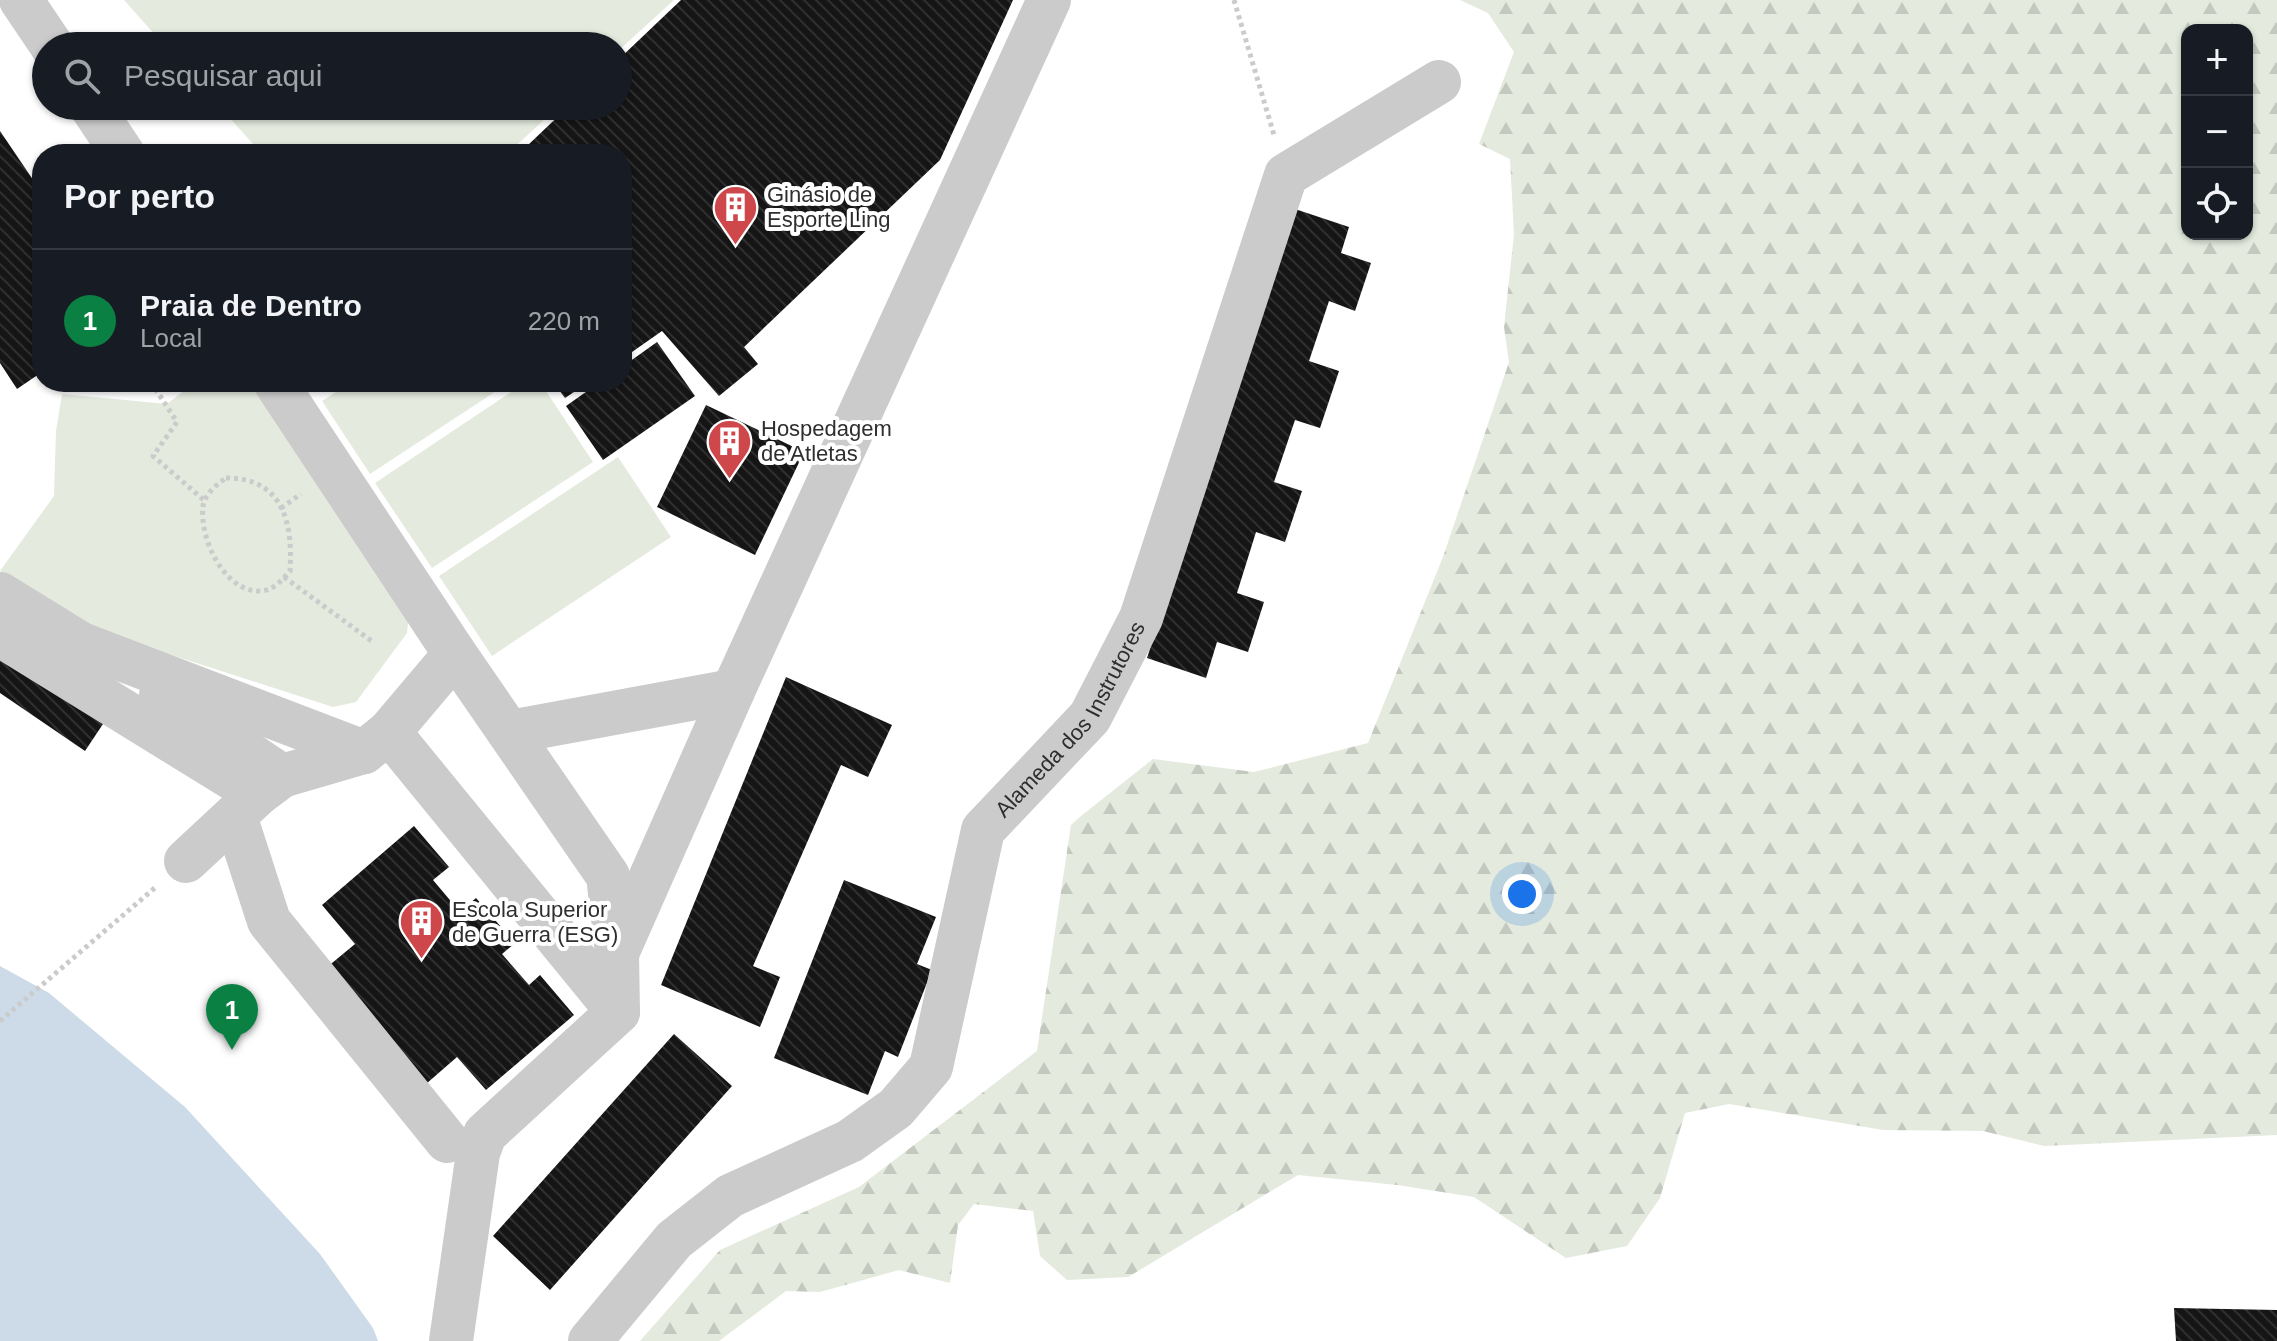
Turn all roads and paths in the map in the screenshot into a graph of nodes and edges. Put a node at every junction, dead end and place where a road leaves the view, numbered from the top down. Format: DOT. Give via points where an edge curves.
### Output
graph roads {
  1 [pos="21,0"];
  2 [pos="1049,0"];
  3 [pos="1234,0"];
  4 [pos="43,32"];
  5 [pos="1439,82"];
  6 [pos="100,120"];
  7 [pos="116,144"];
  8 [pos="1286,175"];
  9 [pos="158,392"];
  10 [pos="282,392"];
  11 [pos="205,501"];
  12 [pos="284,577"];
  13 [pos="0,594"];
  14 [pos="0,635"];
  15 [pos="373,642"];
  16 [pos="84,645"];
  17 [pos="455,654"];
  18 [pos="733,691"];
  19 [pos="510,732"];
  20 [pos="376,742"];
  21 [pos="258,795"];
  22 [pos="186,861"];
  23 [pos="617,953"];
  24 [pos="618,1012"];
  25 [pos="0,1021"];
  26 [pos="447,1141"];
  27 [pos="451,1341"];
  28 [pos="590,1341"];
  1 -- 4 [label="lane"];
  2 -- 18 [label="lane"];
  3 -- 8 [label="path"];
  5 -- 8 [label="lane"];
  6 -- 7 [label="lane"];
  8 -- 28 [label="lane, Alameda dos Instrutores" via="1141,618 1090,717 983,830 931,1067 896,1108 850,1141 730,1196 674,1240"];
  9 -- 11 [label="path" via="177,422 153,456"];
  10 -- 17 [label="lane"];
  11 -- 12 [label="path" via="208,542 231,579 263,591"];
  11 -- 12 [label="path" via="226,478 260,483 286,518 292,538 290,571"];
  12 -- 15 [label="path"];
  13 -- 16 [label="lane"];
  14 -- 21 [label="lane"];
  16 -- 20 [label="lane"];
  16 -- 21 [label="lane"];
  17 -- 19 [label="lane"];
  17 -- 20 [label="lane"];
  18 -- 19 [label="lane"];
  18 -- 23 [label="lane"];
  19 -- 23 [label="lane" via="608,876"];
  20 -- 21 [label="lane"];
  20 -- 24 [label="lane"];
  21 -- 22 [label="lane"];
  21 -- 26 [label="lane" via="269,921"];
  22 -- 25 [label="path"];
  23 -- 24 [label="lane"];
  24 -- 27 [label="lane" via="485,1134"];
}
